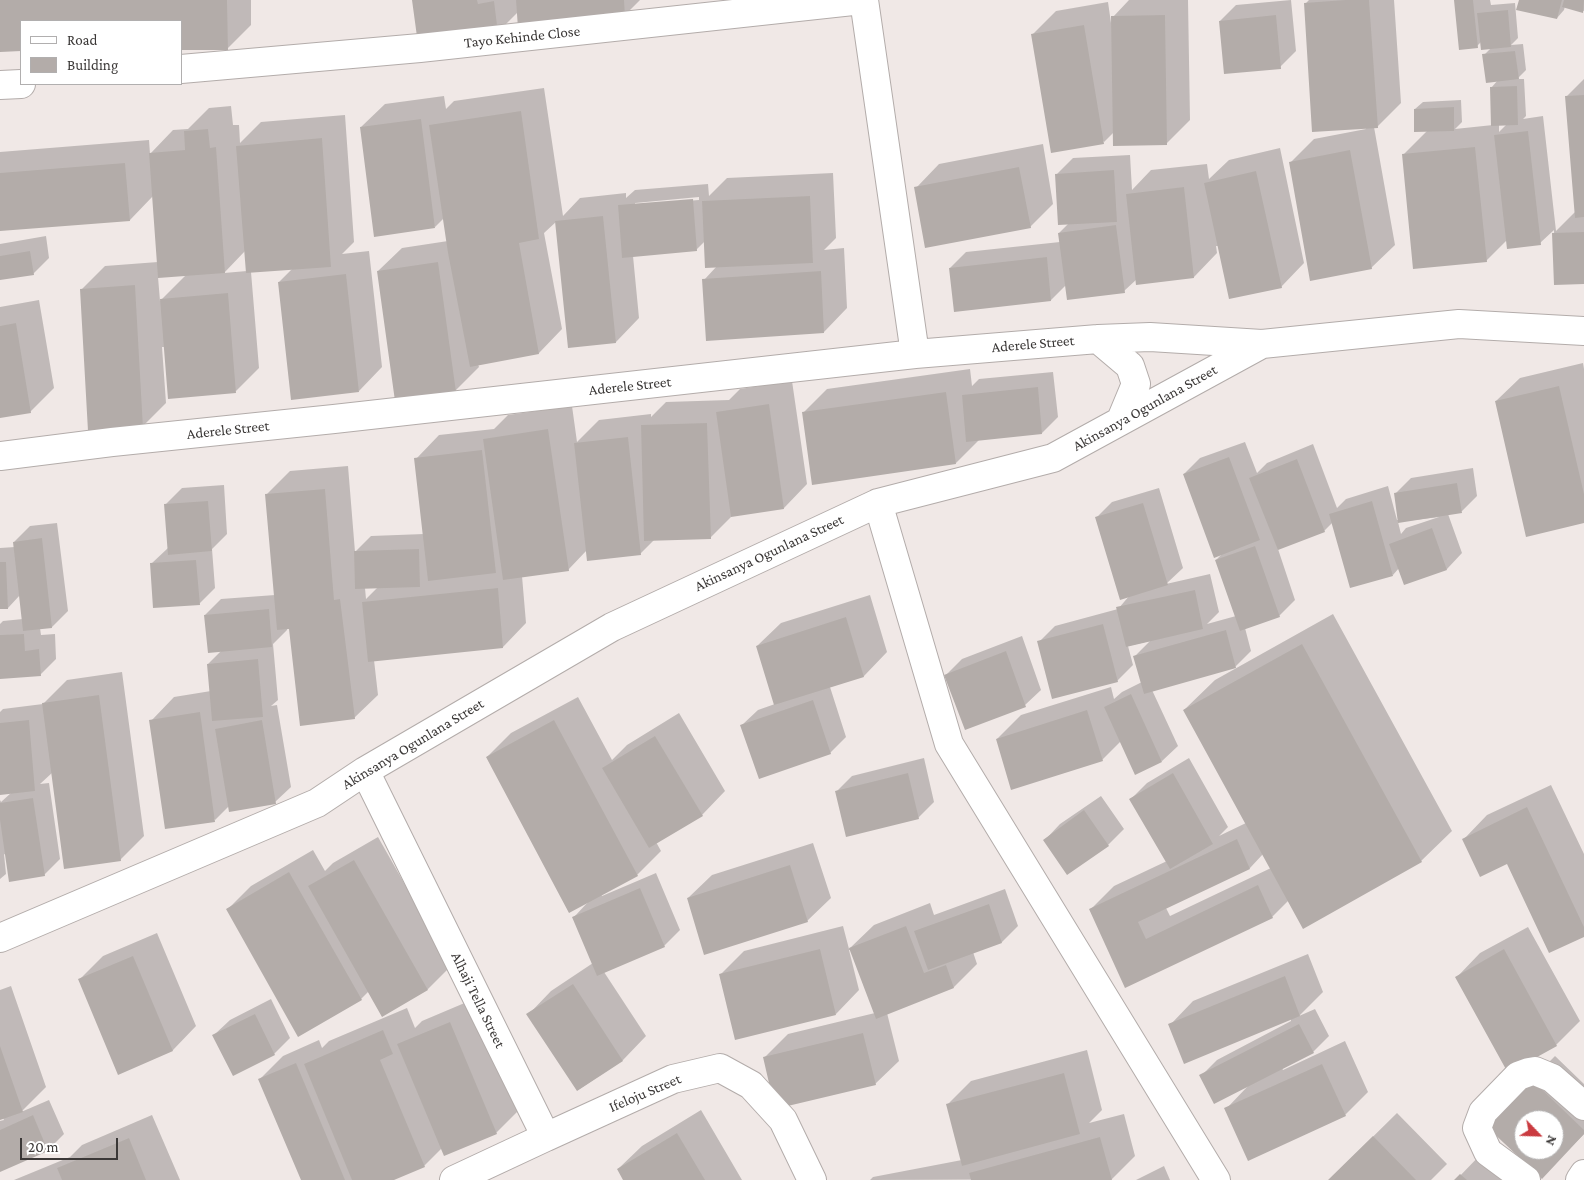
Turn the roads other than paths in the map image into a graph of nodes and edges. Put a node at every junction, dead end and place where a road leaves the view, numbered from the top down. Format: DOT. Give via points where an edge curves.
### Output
graph roads {
  1 [pos="863,0"];
  2 [pos="182,69"];
  3 [pos="20,84"];
  4 [pos="0,86"];
  5 [pos="1584,331"];
  6 [pos="1098,339"];
  7 [pos="1184,339"];
  8 [pos="1262,344"];
  9 [pos="915,354"];
  10 [pos="1193,381"];
  11 [pos="1121,420"];
  12 [pos="0,456"];
  13 [pos="878,503"];
  14 [pos="366,771"];
  15 [pos="0,938"];
  16 [pos="1584,1106"];
  17 [pos="546,1137"];
  18 [pos="1584,1174"];
  19 [pos="454,1180"];
  20 [pos="812,1180"];
  21 [pos="1216,1180"];
  22 [pos="1526,1180"];
  23 [pos="1580,1180"];
  1 -- 2 [label="street, Tayo Kehinde Close" via="420,48"];
  1 -- 9 [label="street"];
  3 -- 4 [label="street"];
  5 -- 8 [label="street, Akinsanya Ogunlana Street" via="1459,324"];
  6 -- 7 [label="street, Aderele Street"];
  6 -- 9 [label="street, Aderele Street"];
  6 -- 11 [label="street" via="1130,366 1136,384"];
  7 -- 8 [label="street, Aderele Street"];
  7 -- 10 [label="street" via="1194,358"];
  8 -- 10 [label="street, Akinsanya Ogunlana Street"];
  9 -- 12 [label="street, Aderele Street"];
  10 -- 11 [label="street, Akinsanya Ogunlana Street"];
  11 -- 13 [label="street, Akinsanya Ogunlana Street" via="1053,458"];
  13 -- 14 [label="street, Akinsanya Ogunlana Street" via="612,626"];
  13 -- 21 [label="street" via="949,744"];
  14 -- 15 [label="street, Akinsanya Ogunlana Street" via="317,803"];
  14 -- 17 [label="street, Alhaji Tella Street"];
  16 -- 22 [label="street" via="1552,1078 1535,1071 1518,1076 1483,1112 1477,1128 1488,1152"];
  17 -- 19 [label="street"];
  17 -- 20 [label="street, Ifeloju Street" via="673,1079 720,1068 752,1084 783,1120"];
  18 -- 23 [label="street"];
}
